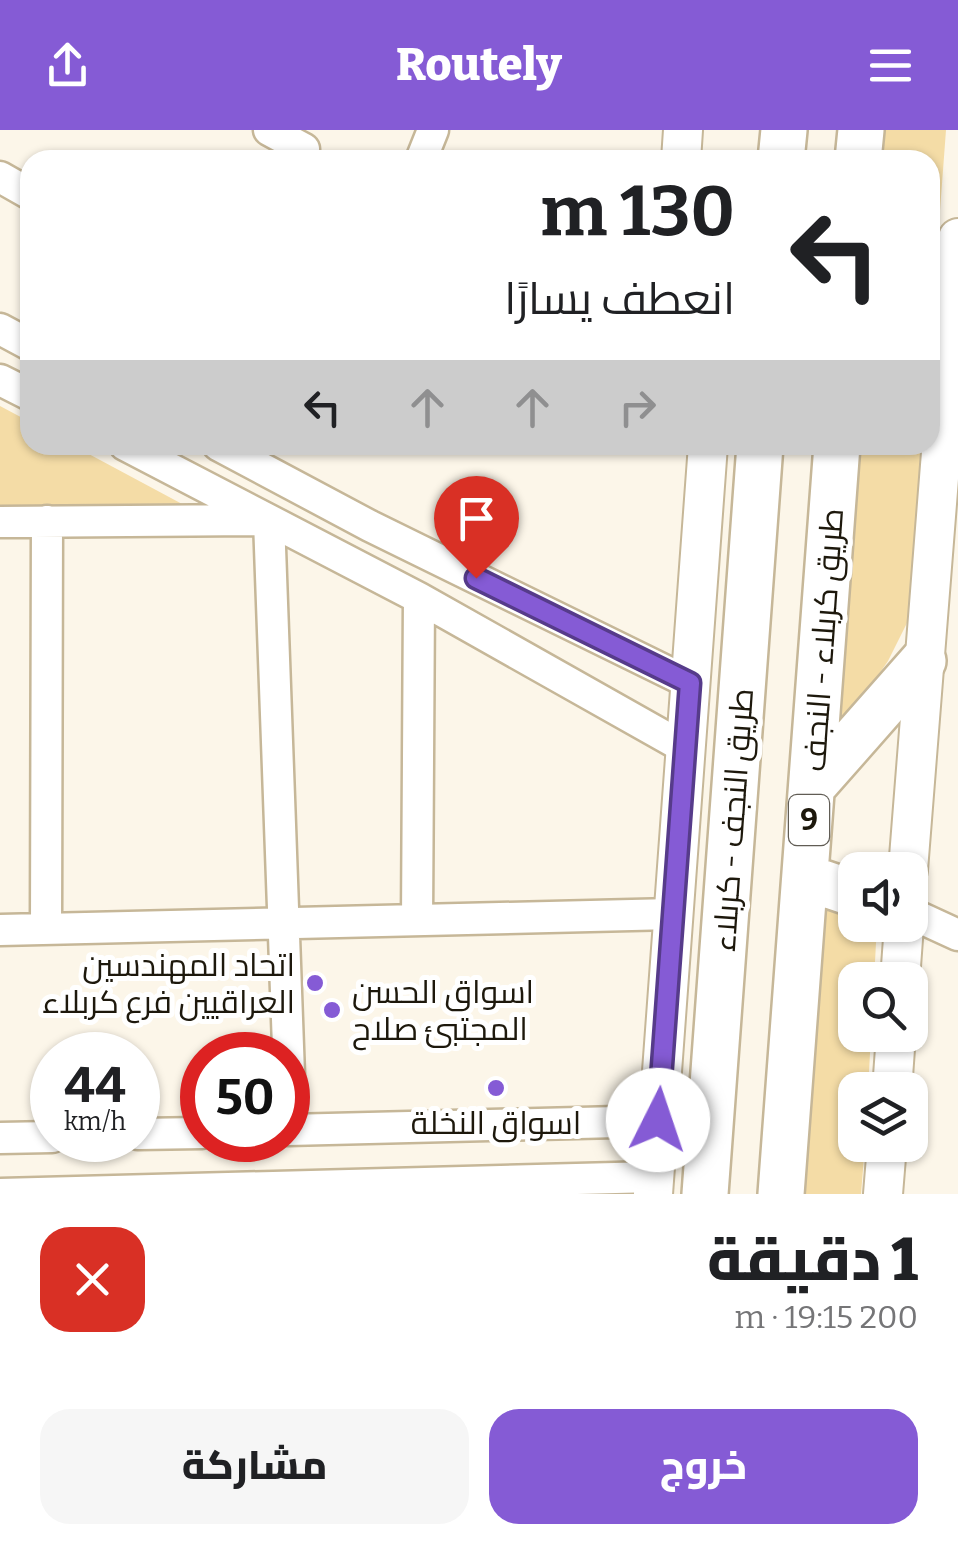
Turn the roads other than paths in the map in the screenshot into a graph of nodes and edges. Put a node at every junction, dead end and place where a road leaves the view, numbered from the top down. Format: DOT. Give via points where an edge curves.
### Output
graph roads {
  1 [pos="270,130"];
  2 [pos="305,146"];
  3 [pos="957,258"];
  4 [pos="144,455"];
  5 [pos="237,455"];
  6 [pos="707,455"];
  7 [pos="759,455"];
  8 [pos="836,455"];
  9 [pos="269,520"];
  10 [pos="47,521"];
  11 [pos="0,522"];
  12 [pos="419,598"];
  13 [pos="923,661"];
  14 [pos="690,683"];
  15 [pos="686,748"];
  16 [pos="812,787"];
  17 [pos="909,852"];
  18 [pos="805,877"];
  19 [pos="838,888"];
  20 [pos="673,914"];
  21 [pos="417,920"];
  22 [pos="928,921"];
  23 [pos="284,923"];
  24 [pos="46,929"];
  25 [pos="0,930"];
  26 [pos="958,934"];
  27 [pos="287,1032"];
  28 [pos="658,1120"];
  29 [pos="310,1129"];
  30 [pos="30,1137"];
  31 [pos="0,1138"];
  32 [pos="886,1162"];
  33 [pos="653,1186"];
  34 [pos="0,1194"];
  35 [pos="705,1194"];
  36 [pos="781,1194"];
  37 [pos="884,1194"];
  1 -- 2 [label="street"];
  3 -- 13 [label="main road"];
  4 -- 9 [label="street"];
  5 -- 14 [label="street"];
  6 -- 14 [label="main road"];
  7 -- 35 [label="highway, طريق النجف - كربلاء"];
  8 -- 16 [label="highway, طريق كربلاء - النجف / 9"];
  9 -- 10 [label="street"];
  9 -- 12 [label="street"];
  9 -- 23 [label="street"];
  10 -- 11 [label="street"];
  10 -- 24 [label="street"];
  12 -- 15 [label="street"];
  12 -- 21 [label="street"];
  13 -- 16 [label="highway"];
  13 -- 17 [label="main road"];
  14 -- 15 [label="main road"];
  15 -- 20 [label="main road"];
  16 -- 18 [label="highway, طريق كربلاء - النجف / 9"];
  18 -- 19 [label="highway"];
  18 -- 36 [label="highway, طريق كربلاء - النجف / 9"];
  20 -- 21 [label="street"];
  20 -- 28 [label="main road"];
  21 -- 23 [label="street"];
  22 -- 26 [label="street"];
  23 -- 24 [label="street"];
  23 -- 27 [label="street"];
  24 -- 25 [label="street"];
  28 -- 29 [label="street"];
  28 -- 33 [label="main road"];
  30 -- 31 [label="street"];
  32 -- 37 [label="main road"];
  33 -- 34 [label="street"];
}
